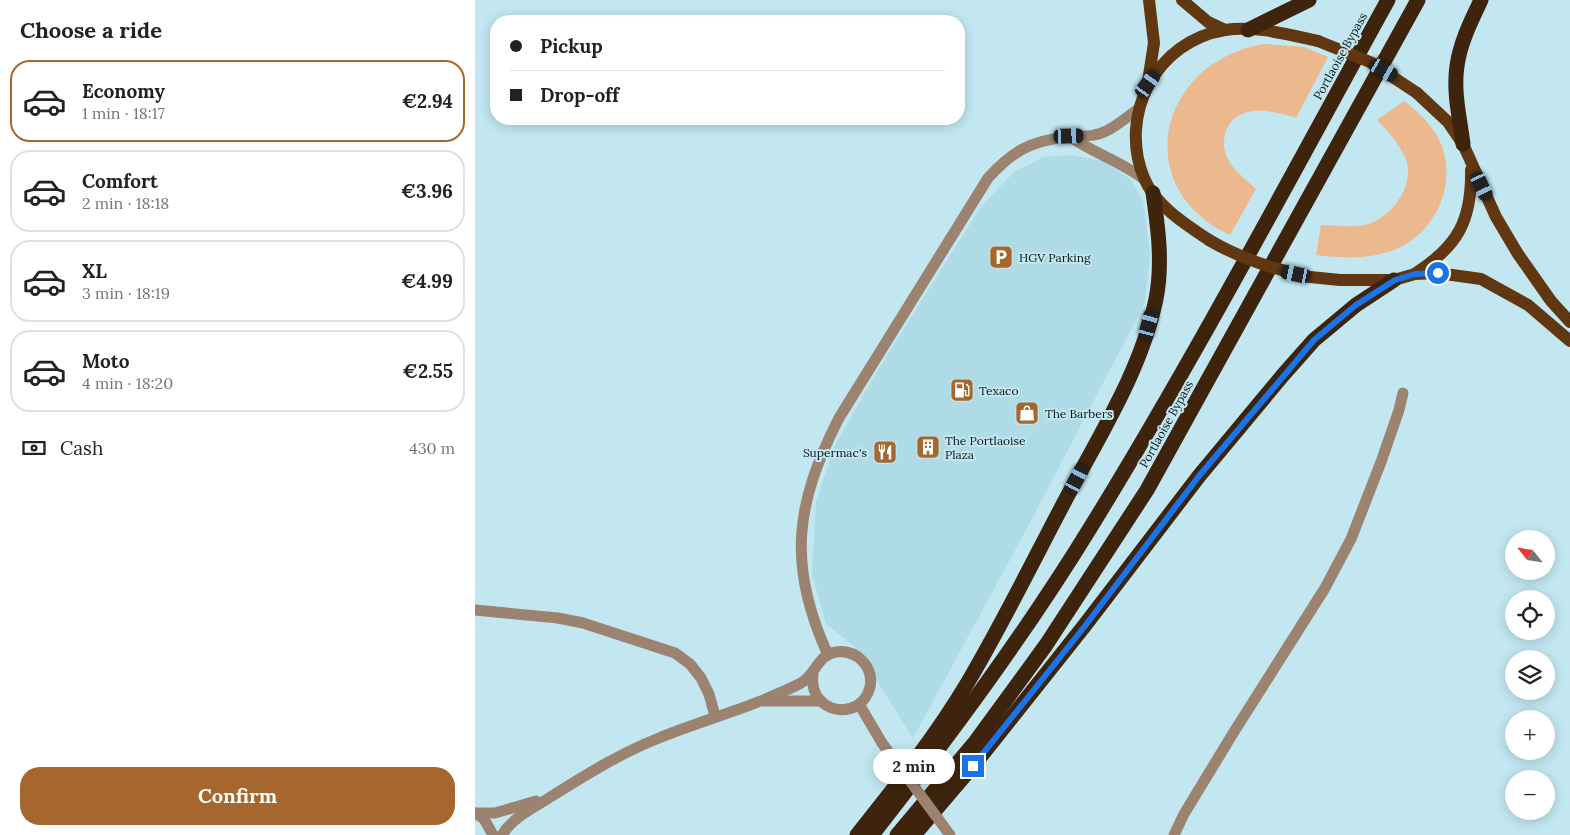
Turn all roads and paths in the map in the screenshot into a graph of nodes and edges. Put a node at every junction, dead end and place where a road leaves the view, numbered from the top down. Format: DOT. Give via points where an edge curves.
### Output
graph roads {
  1 [pos="1149,0"];
  2 [pos="1182,0"];
  3 [pos="1309,0"];
  4 [pos="1388,0"];
  5 [pos="1418,0"];
  6 [pos="1481,0"];
  7 [pos="1225,30"];
  8 [pos="1249,30"];
  9 [pos="1148,84"];
  10 [pos="1137,110"];
  11 [pos="1069,136"];
  12 [pos="1463,144"];
  13 [pos="1471,165"];
  14 [pos="1144,179"];
  15 [pos="1153,193"];
  16 [pos="1415,274"];
  17 [pos="1395,280"];
  18 [pos="1570,322"];
  19 [pos="1570,341"];
  20 [pos="1403,393"];
  21 [pos="475,610"];
  22 [pos="828,655"];
  23 [pos="813,674"];
  24 [pos="760,702"];
  25 [pos="821,702"];
  26 [pos="859,704"];
  27 [pos="715,716"];
  28 [pos="552,796"];
  29 [pos="475,813"];
  30 [pos="493,835"];
  31 [pos="502,835"];
  32 [pos="857,835"];
  33 [pos="872,835"];
  34 [pos="897,835"];
  35 [pos="914,835"];
  36 [pos="950,835"];
  37 [pos="1174,835"];
  1 -- 9 [label="main road" via="1154,43"];
  2 -- 7 [label="main road" via="1208,22"];
  3 -- 8 [label="highway"];
  4 -- 33 [label="highway, Portlaoise Bypass" via="1175,385 1091,527 949,736"];
  5 -- 34 [label="highway, Portlaoise Bypass" via="1147,490 1040,653 976,741"];
  6 -- 12 [label="highway" via="1466,32 1457,66 1456,93"];
  7 -- 8 [label="main road"];
  7 -- 9 [label="main road" via="1205,35 1171,56"];
  8 -- 12 [label="main road, bridge" via="1318,41 1370,62 1417,93 1448,122"];
  9 -- 10 [label="main road"];
  10 -- 11 [label="street" via="1095,135"];
  10 -- 14 [label="main road" via="1138,158"];
  11 -- 14 [label="street" via="1089,150 1123,164"];
  11 -- 22 [label="street" via="1023,147 988,178 867,371 823,448 804,510 801,545 811,612"];
  12 -- 13 [label="main road"];
  13 -- 16 [label="main road" via="1472,195 1467,218 1455,241 1438,259"];
  13 -- 18 [label="main road" via="1518,254"];
  14 -- 15 [label="main road"];
  15 -- 17 [label="main road, bridge" via="1184,223 1209,240 1230,253 1259,264 1311,277"];
  15 -- 32 [label="highway" via="1160,260 1157,297 1146,337 1132,370 968,682 932,737"];
  16 -- 17 [label="main road"];
  16 -- 19 [label="main road" via="1438,273 1481,279 1528,305"];
  17 -- 35 [label="highway" via="1356,305 1314,340 1283,375 1199,476 1085,626"];
  20 -- 37 [label="street" via="1381,462 1347,547"];
  21 -- 27 [label="street" via="583,622 675,653 701,678"];
  22 -- 23 [label="street" via="817,664"];
  22 -- 26 [label="street" via="849,653 865,664 870,682 867,694"];
  23 -- 24 [label="street"];
  23 -- 25 [label="street" via="814,692"];
  24 -- 25 [label="street"];
  24 -- 27 [label="street"];
  25 -- 26 [label="street" via="842,710"];
  26 -- 36 [label="street, bridge" via="881,743"];
  27 -- 28 [label="street" via="610,761"];
  28 -- 29 [label="street" via="502,811"];
  28 -- 31 [label="street" via="520,816"];
  29 -- 30 [label="street" via="484,819"];
}
